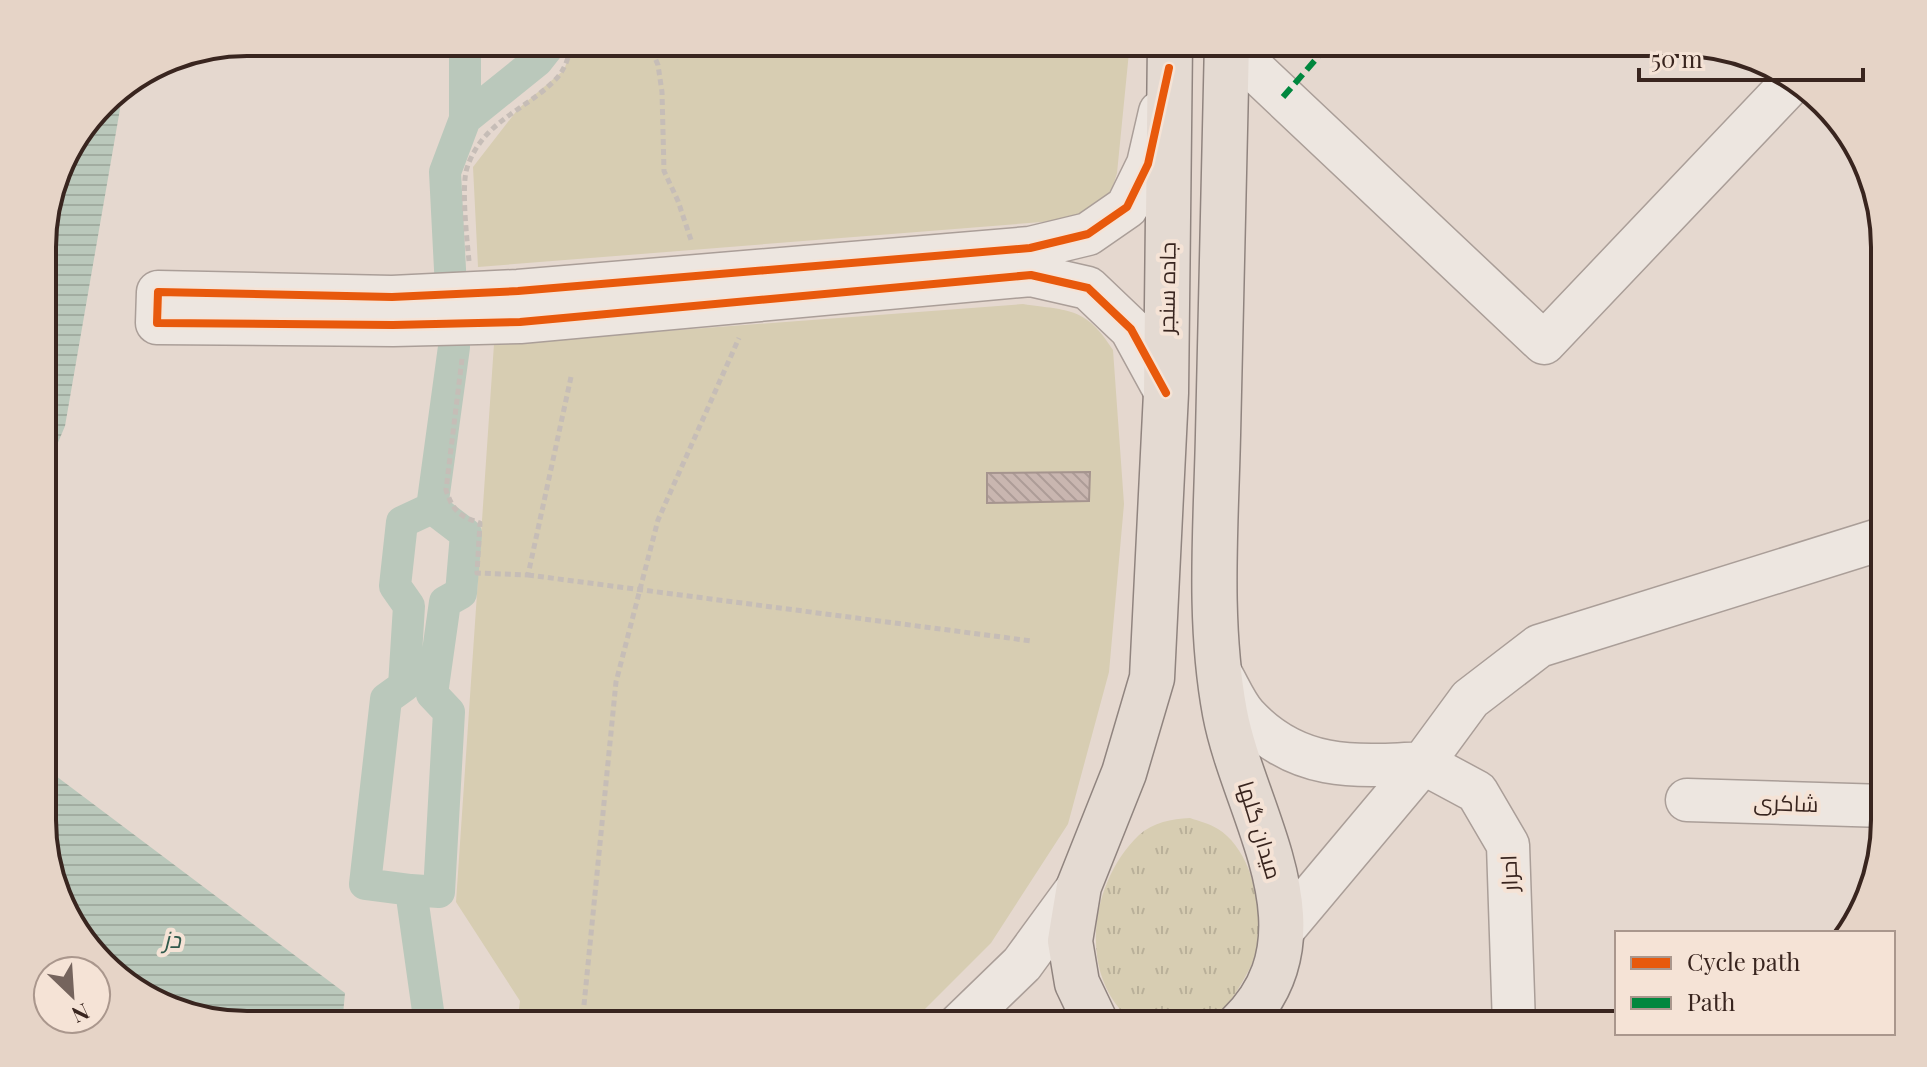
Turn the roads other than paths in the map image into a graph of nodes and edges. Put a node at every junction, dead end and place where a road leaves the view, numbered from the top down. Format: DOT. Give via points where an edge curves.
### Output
graph roads {
  1 [pos="1170,56"];
  2 [pos="1170,56"];
  3 [pos="1227,56"];
  4 [pos="1241,56"];
  5 [pos="1786,88"];
  6 [pos="1088,234"];
  7 [pos="1088,288"];
  8 [pos="1166,393"];
  9 [pos="1871,542"];
  10 [pos="1221,674"];
  11 [pos="1423,763"];
  12 [pos="1687,800"];
  13 [pos="1871,806"];
  14 [pos="1079,886"];
  15 [pos="1282,931"];
  16 [pos="1074,1004"];
  17 [pos="973,1011"];
  18 [pos="1253,1011"];
  19 [pos="1514,1011"];
  1 -- 6 [label="street" via="1143,175 1127,207"];
  2 -- 8 [label="main road, جاده سنجر"];
  3 -- 10 [label="main road" via="1214,607"];
  4 -- 5 [label="street" via="1544,343"];
  6 -- 7 [label="street" via="1098,255"];
  6 -- 7 [label="street" via="1030,248 286,309 393,325 520,322 1031,275"];
  7 -- 8 [label="street" via="1131,329"];
  8 -- 14 [label="main road, جاده سنجر" via="1152,678 1124,773"];
  9 -- 11 [label="street" via="1539,646 1470,699"];
  10 -- 11 [label="street" via="1244,714 1279,745 1321,763"];
  10 -- 15 [label="main road, میدان گلها" via="1225,713 1277,877"];
  11 -- 15 [label="street"];
  11 -- 19 [label="street, احرار" via="1477,792 1508,845"];
  12 -- 13 [label="street, شاکری"];
  14 -- 16 [label="main road" via="1070,941"];
  14 -- 17 [label="street" via="1022,964"];
  15 -- 18 [label="main road, میدان گلها" via="1274,974"];
}
